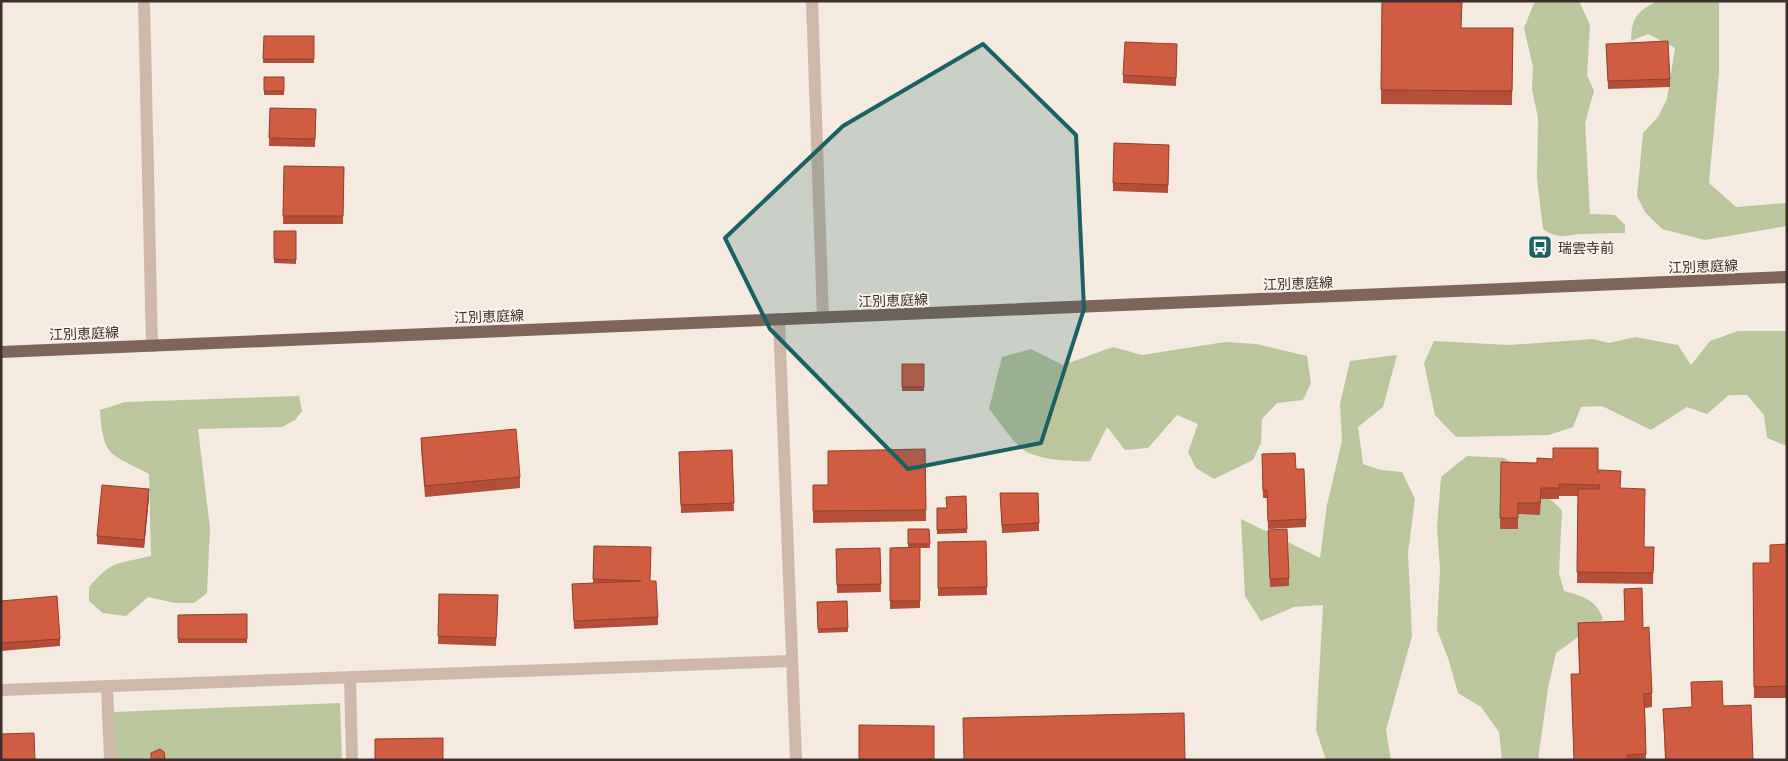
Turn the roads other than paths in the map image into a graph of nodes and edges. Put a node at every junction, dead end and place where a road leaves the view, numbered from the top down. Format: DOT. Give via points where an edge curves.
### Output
graph roads {
  1 [pos="144,1"];
  2 [pos="812,1"];
  3 [pos="1787,277"];
  4 [pos="823,318"];
  5 [pos="780,319"];
  6 [pos="152,346"];
  7 [pos="1,352"];
  8 [pos="791,661"];
  9 [pos="350,677"];
  10 [pos="107,686"];
  11 [pos="1,690"];
  12 [pos="110,760"];
  13 [pos="352,760"];
  14 [pos="796,760"];
  1 -- 6 [label="street"];
  2 -- 4 [label="street"];
  3 -- 4 [label="main road, 江別恵庭線"];
  4 -- 5 [label="main road, 江別恵庭線"];
  5 -- 6 [label="main road, 江別恵庭線"];
  5 -- 8 [label="street"];
  6 -- 7 [label="main road, 江別恵庭線"];
  8 -- 9 [label="street"];
  8 -- 14 [label="street"];
  9 -- 10 [label="street"];
  9 -- 13 [label="street"];
  10 -- 11 [label="street"];
  10 -- 12 [label="street"];
}
